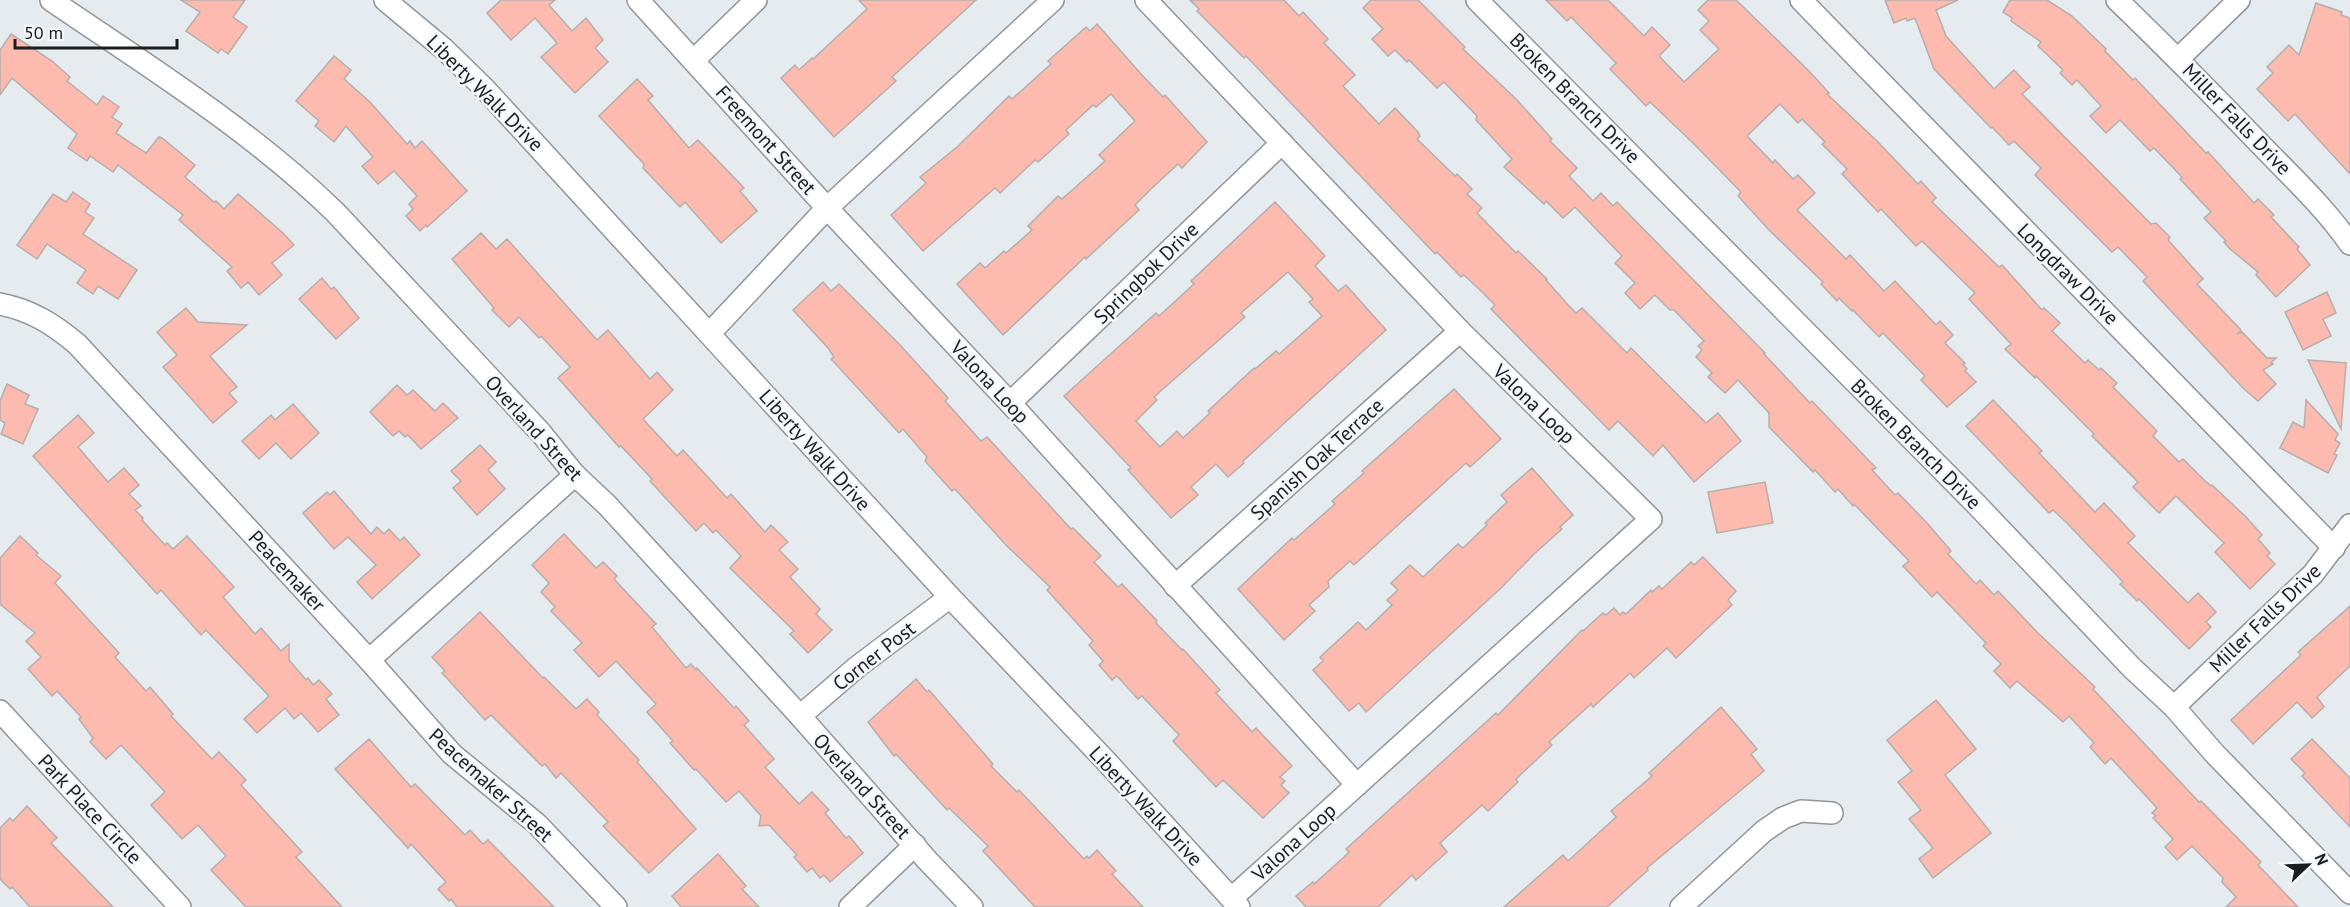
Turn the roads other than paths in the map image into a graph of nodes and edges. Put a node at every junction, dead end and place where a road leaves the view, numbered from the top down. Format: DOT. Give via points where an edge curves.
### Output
graph roads {
  1 [pos="51,0"];
  2 [pos="385,0"];
  3 [pos="638,0"];
  4 [pos="756,0"];
  5 [pos="1053,0"];
  6 [pos="1146,0"];
  7 [pos="1477,0"];
  8 [pos="2117,0"];
  9 [pos="2239,0"];
  10 [pos="1805,1"];
  11 [pos="2178,58"];
  12 [pos="694,60"];
  13 [pos="1282,143"];
  14 [pos="826,208"];
  15 [pos="2350,244"];
  16 [pos="0,304"];
  17 [pos="1460,331"];
  18 [pos="710,333"];
  19 [pos="1010,403"];
  20 [pos="575,475"];
  21 [pos="2350,525"];
  22 [pos="2334,548"];
  23 [pos="1175,586"];
  24 [pos="950,597"];
  25 [pos="369,660"];
  26 [pos="2174,707"];
  27 [pos="0,711"];
  28 [pos="800,716"];
  29 [pos="1357,785"];
  30 [pos="1832,813"];
  31 [pos="915,845"];
  32 [pos="2350,893"];
  33 [pos="1235,903"];
  34 [pos="180,907"];
  35 [pos="616,907"];
  36 [pos="850,907"];
  37 [pos="972,907"];
  38 [pos="1681,907"];
  1 -- 20 [label="street, Overland Street" via="260,144 302,179 533,425"];
  2 -- 18 [label="street, Liberty Walk Drive" via="484,88"];
  3 -- 12 [label="street, Freemont Street"];
  4 -- 12 [label="street"];
  5 -- 14 [label="street"];
  6 -- 13 [label="street, Valona Loop"];
  7 -- 26 [label="street, Broken Branch Drive"];
  8 -- 11 [label="street, Miller Falls Drive"];
  9 -- 11 [label="street"];
  10 -- 22 [label="street, Longdraw Drive"];
  11 -- 15 [label="street, Miller Falls Drive" via="2303,186"];
  12 -- 14 [label="street, Freemont Street"];
  13 -- 17 [label="street, Valona Loop"];
  13 -- 19 [label="street, Springbok Drive"];
  14 -- 18 [label="street, Freemont Street"];
  14 -- 19 [label="street, Valona Loop"];
  16 -- 25 [label="street, Peacemaker" via="30,311 77,344"];
  17 -- 23 [label="street, Spanish Oak Terrace"];
  17 -- 29 [label="street, Valona Loop" via="1651,519"];
  18 -- 24 [label="street, Liberty Walk Drive"];
  19 -- 23 [label="street, Valona Loop"];
  20 -- 25 [label="street"];
  20 -- 28 [label="street, Overland Street"];
  21 -- 22 [label="street, Miller Falls Drive"];
  22 -- 26 [label="street, Miller Falls Drive" via="2313,574"];
  23 -- 29 [label="street, Valona Loop"];
  24 -- 28 [label="street, Corner Post"];
  24 -- 33 [label="street, Liberty Walk Drive"];
  25 -- 35 [label="street, Peacemaker Street" via="452,754 537,824"];
  26 -- 32 [label="street, Broken Branch Drive"];
  27 -- 34 [label="street, Park Place Circle"];
  28 -- 31 [label="street, Overland Street"];
  29 -- 33 [label="street, Valona Loop"];
  30 -- 38 [label="street" via="1801,811 1783,818"];
  31 -- 36 [label="street"];
  31 -- 37 [label="street, Overland Street"];
}
